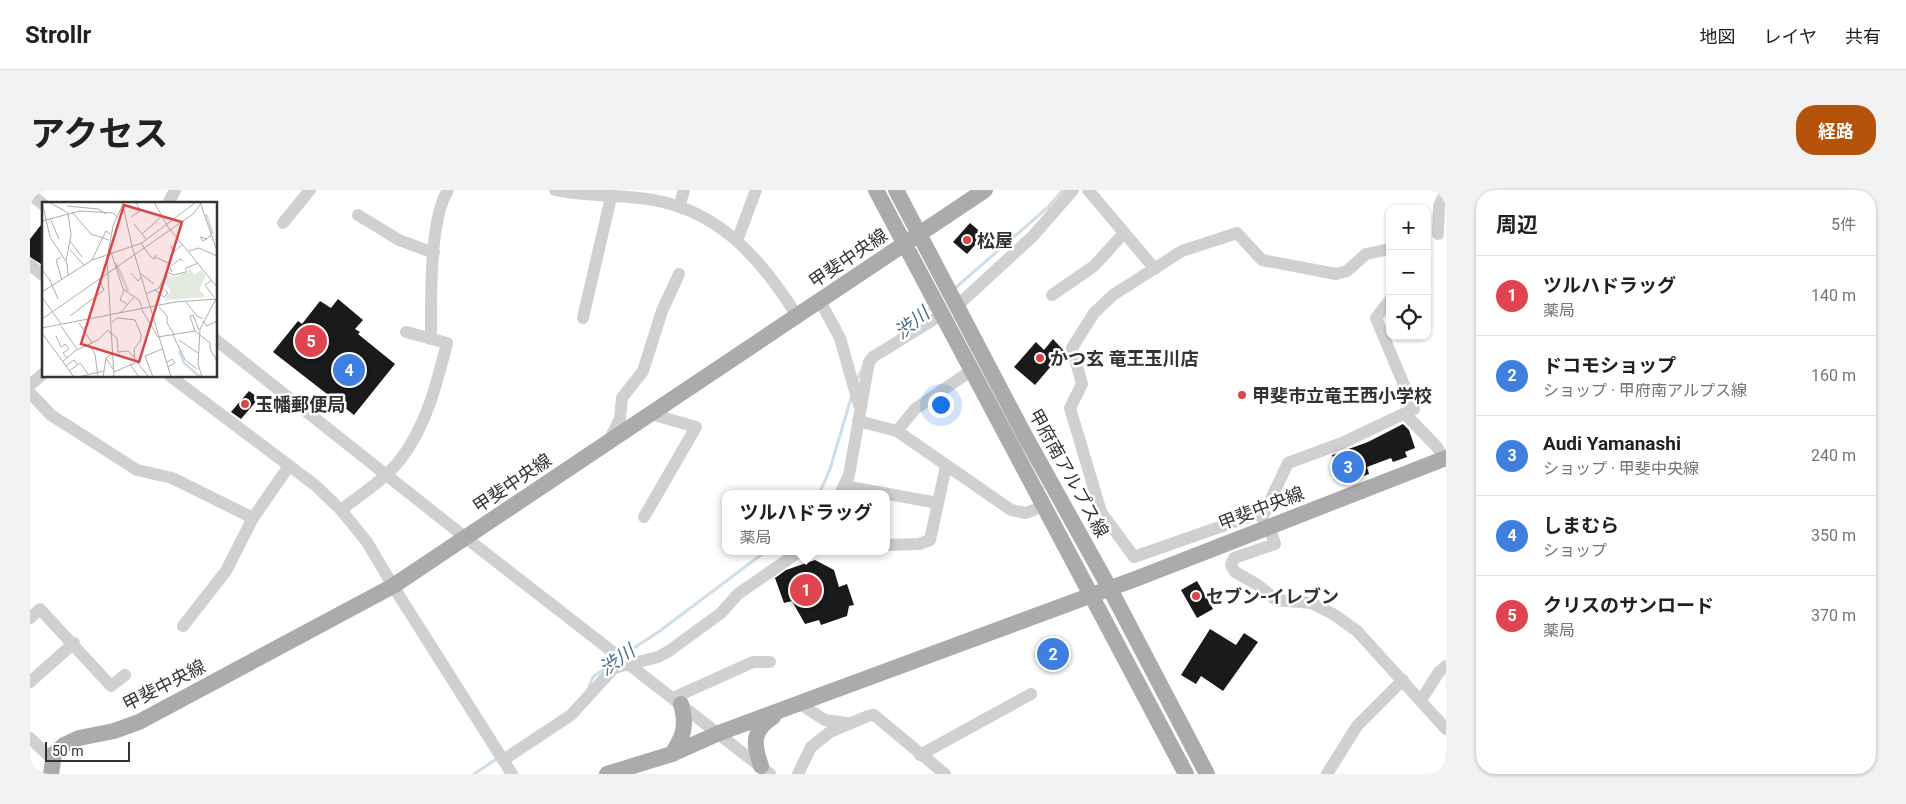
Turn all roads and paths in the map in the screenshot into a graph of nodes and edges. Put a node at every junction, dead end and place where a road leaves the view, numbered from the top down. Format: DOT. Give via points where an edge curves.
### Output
graph roads {
  1 [pos="175,190"];
  2 [pos="310,190"];
  3 [pos="448,190"];
  4 [pos="555,190"];
  5 [pos="684,190"];
  6 [pos="756,190"];
  7 [pos="876,190"];
  8 [pos="896,190"];
  9 [pos="985,190"];
  10 [pos="1073,190"];
  11 [pos="1088,190"];
  12 [pos="1446,191"];
  13 [pos="30,194"];
  14 [pos="611,197"];
  15 [pos="169,202"];
  16 [pos="42,203"];
  17 [pos="679,206"];
  18 [pos="358,215"];
  19 [pos="283,223"];
  20 [pos="1124,233"];
  21 [pos="920,234"];
  22 [pos="1437,234"];
  23 [pos="737,241"];
  24 [pos="904,244"];
  25 [pos="1386,250"];
  26 [pos="434,253"];
  27 [pos="30,265"];
  28 [pos="1154,269"];
  29 [pos="42,274"];
  30 [pos="679,274"];
  31 [pos="1052,296"];
  32 [pos="820,300"];
  33 [pos="958,304"];
  34 [pos="1386,305"];
  35 [pos="941,315"];
  36 [pos="797,316"];
  37 [pos="583,318"];
  38 [pos="406,332"];
  39 [pos="431,339"];
  40 [pos="218,342"];
  41 [pos="972,370"];
  42 [pos="42,375"];
  43 [pos="173,378"];
  44 [pos="30,385"];
  45 [pos="30,393"];
  46 [pos="651,414"];
  47 [pos="1405,414"];
  48 [pos="859,415"];
  49 [pos="897,431"];
  50 [pos="608,444"];
  51 [pos="1445,458"];
  52 [pos="289,466"];
  53 [pos="946,466"];
  54 [pos="386,474"];
  55 [pos="842,490"];
  56 [pos="890,496"];
  57 [pos="938,503"];
  58 [pos="1043,506"];
  59 [pos="341,510"];
  60 [pos="644,517"];
  61 [pos="253,518"];
  62 [pos="1266,521"];
  63 [pos="466,538"];
  64 [pos="890,545"];
  65 [pos="794,555"];
  66 [pos="393,586"];
  67 [pos="1110,589"];
  68 [pos="1090,596"];
  69 [pos="30,618"];
  70 [pos="183,626"];
  71 [pos="74,643"];
  72 [pos="770,662"];
  73 [pos="628,663"];
  74 [pos="1446,666"];
  75 [pos="125,675"];
  76 [pos="1403,680"];
  77 [pos="30,682"];
  78 [pos="1031,694"];
  79 [pos="1421,700"];
  80 [pos="677,701"];
  81 [pos="794,706"];
  82 [pos="852,722"];
  83 [pos="1446,729"];
  84 [pos="720,733"];
  85 [pos="30,738"];
  86 [pos="672,754"];
  87 [pos="920,755"];
  88 [pos="502,760"];
  89 [pos="52,767"];
  90 [pos="765,770"];
  91 [pos="512,774"];
  92 [pos="607,774"];
  93 [pos="798,774"];
  94 [pos="945,774"];
  95 [pos="1186,774"];
  96 [pos="1207,774"];
  97 [pos="1327,774"];
  1 -- 15 [label="street"];
  2 -- 19 [label="street"];
  3 -- 26 [label="street" via="438,216"];
  4 -- 14 [label="street"];
  5 -- 17 [label="street"];
  6 -- 23 [label="street"];
  7 -- 24 [label="main road, 甲府南アルプス線"];
  8 -- 21 [label="main road, 甲府南アルプス線"];
  9 -- 21 [label="main road, 甲斐中央線"];
  10 -- 33 [label="street" via="1033,236"];
  11 -- 20 [label="street"];
  12 -- 22 [label="street" via="1440,206"];
  13 -- 16 [label="street"];
  14 -- 17 [label="street" via="640,198"];
  14 -- 37 [label="street"];
  17 -- 23 [label="street" via="701,214"];
  18 -- 26 [label="street" via="399,240"];
  20 -- 28 [label="street"];
  20 -- 31 [label="street" via="1094,266"];
  21 -- 24 [label="main road, 甲斐中央線"];
  21 -- 33 [label="main road, 甲府南アルプス線"];
  23 -- 36 [label="street" via="780,289"];
  24 -- 32 [label="main road, 甲斐中央線"];
  24 -- 35 [label="main road, 甲府南アルプス線"];
  25 -- 28 [label="street" via="1366,254 1347,271 1336,274 1262,260 1237,233 1182,251"];
  26 -- 39 [label="street" via="430,295"];
  27 -- 29 [label="street"];
  28 -- 62 [label="street" via="1094,313 1072,348 1082,384 1070,408 1101,512 1134,557"];
  30 -- 50 [label="street" via="662,311 643,371 622,398 620,419"];
  32 -- 36 [label="main road, 甲斐中央線"];
  32 -- 48 [label="street" via="840,338"];
  33 -- 67 [label="main road, 甲府南アルプス線" via="1025,436"];
  34 -- 47 [label="street" via="1376,318 1414,409"];
  35 -- 41 [label="main road, 甲府南アルプス線"];
  35 -- 48 [label="street" via="872,356"];
  36 -- 46 [label="main road, 甲斐中央線"];
  38 -- 39 [label="street"];
  39 -- 54 [label="street" via="447,343 436,388 400,460"];
  40 -- 54 [label="street"];
  41 -- 49 [label="street" via="915,409"];
  41 -- 58 [label="main road, 甲府南アルプス線"];
  42 -- 44 [label="street"];
  43 -- 52 [label="street"];
  45 -- 61 [label="street" via="51,415 137,470 172,478"];
  46 -- 50 [label="main road, 甲斐中央線"];
  46 -- 60 [label="street" via="696,427"];
  47 -- 51 [label="street"];
  47 -- 62 [label="street" via="1288,463"];
  48 -- 49 [label="street"];
  48 -- 55 [label="street" via="849,475"];
  49 -- 53 [label="street"];
  50 -- 63 [label="main road, 甲斐中央線"];
  51 -- 62 [label="main road, 甲斐中央線"];
  52 -- 59 [label="street"];
  52 -- 61 [label="street"];
  53 -- 57 [label="street"];
  53 -- 58 [label="street" via="1011,510 1026,513"];
  54 -- 59 [label="street"];
  54 -- 63 [label="street"];
  56 -- 57 [label="street"];
  57 -- 64 [label="street" via="930,540 919,544"];
  58 -- 68 [label="main road, 甲府南アルプス線"];
  59 -- 66 [label="street" via="367,542"];
  61 -- 70 [label="street" via="226,572"];
  62 -- 67 [label="main road, 甲斐中央線"];
  62 -- 76 [label="street" via="1274,544 1234,558 1231,565 1236,572 1276,600 1311,603 1333,614 1356,631"];
  63 -- 66 [label="main road, 甲斐中央線"];
  63 -- 73 [label="street"];
  65 -- 73 [label="street" via="738,594 721,613 669,652"];
  66 -- 88 [label="street"];
  66 -- 89 [label="main road, 甲斐中央線" via="139,722 64,745 54,754"];
  67 -- 68 [label="main road, 甲斐中央線"];
  67 -- 96 [label="main road, 甲府南アルプス線"];
  68 -- 81 [label="main road, 甲斐中央線"];
  68 -- 95 [label="main road, 甲府南アルプス線"];
  69 -- 71 [label="street" via="40,609"];
  71 -- 75 [label="street" via="111,686"];
  71 -- 77 [label="street"];
  72 -- 80 [label="street" via="753,662"];
  73 -- 80 [label="street"];
  73 -- 88 [label="street" via="614,668 571,715"];
  74 -- 79 [label="street"];
  76 -- 79 [label="street"];
  76 -- 97 [label="street" via="1357,726"];
  78 -- 87 [label="street"];
  79 -- 83 [label="street"];
  80 -- 84 [label="street"];
  80 -- 86 [label="main road" via="686,721 682,739"];
  81 -- 82 [label="street" via="825,720"];
  81 -- 84 [label="main road"];
  81 -- 90 [label="main road" via="762,724 755,746"];
  82 -- 87 [label="street" via="874,716"];
  82 -- 93 [label="street" via="830,732 811,747"];
  84 -- 86 [label="main road"];
  84 -- 90 [label="street"];
  85 -- 89 [label="street"];
  86 -- 92 [label="main road"];
  87 -- 94 [label="street"];
  88 -- 91 [label="street"];
}
